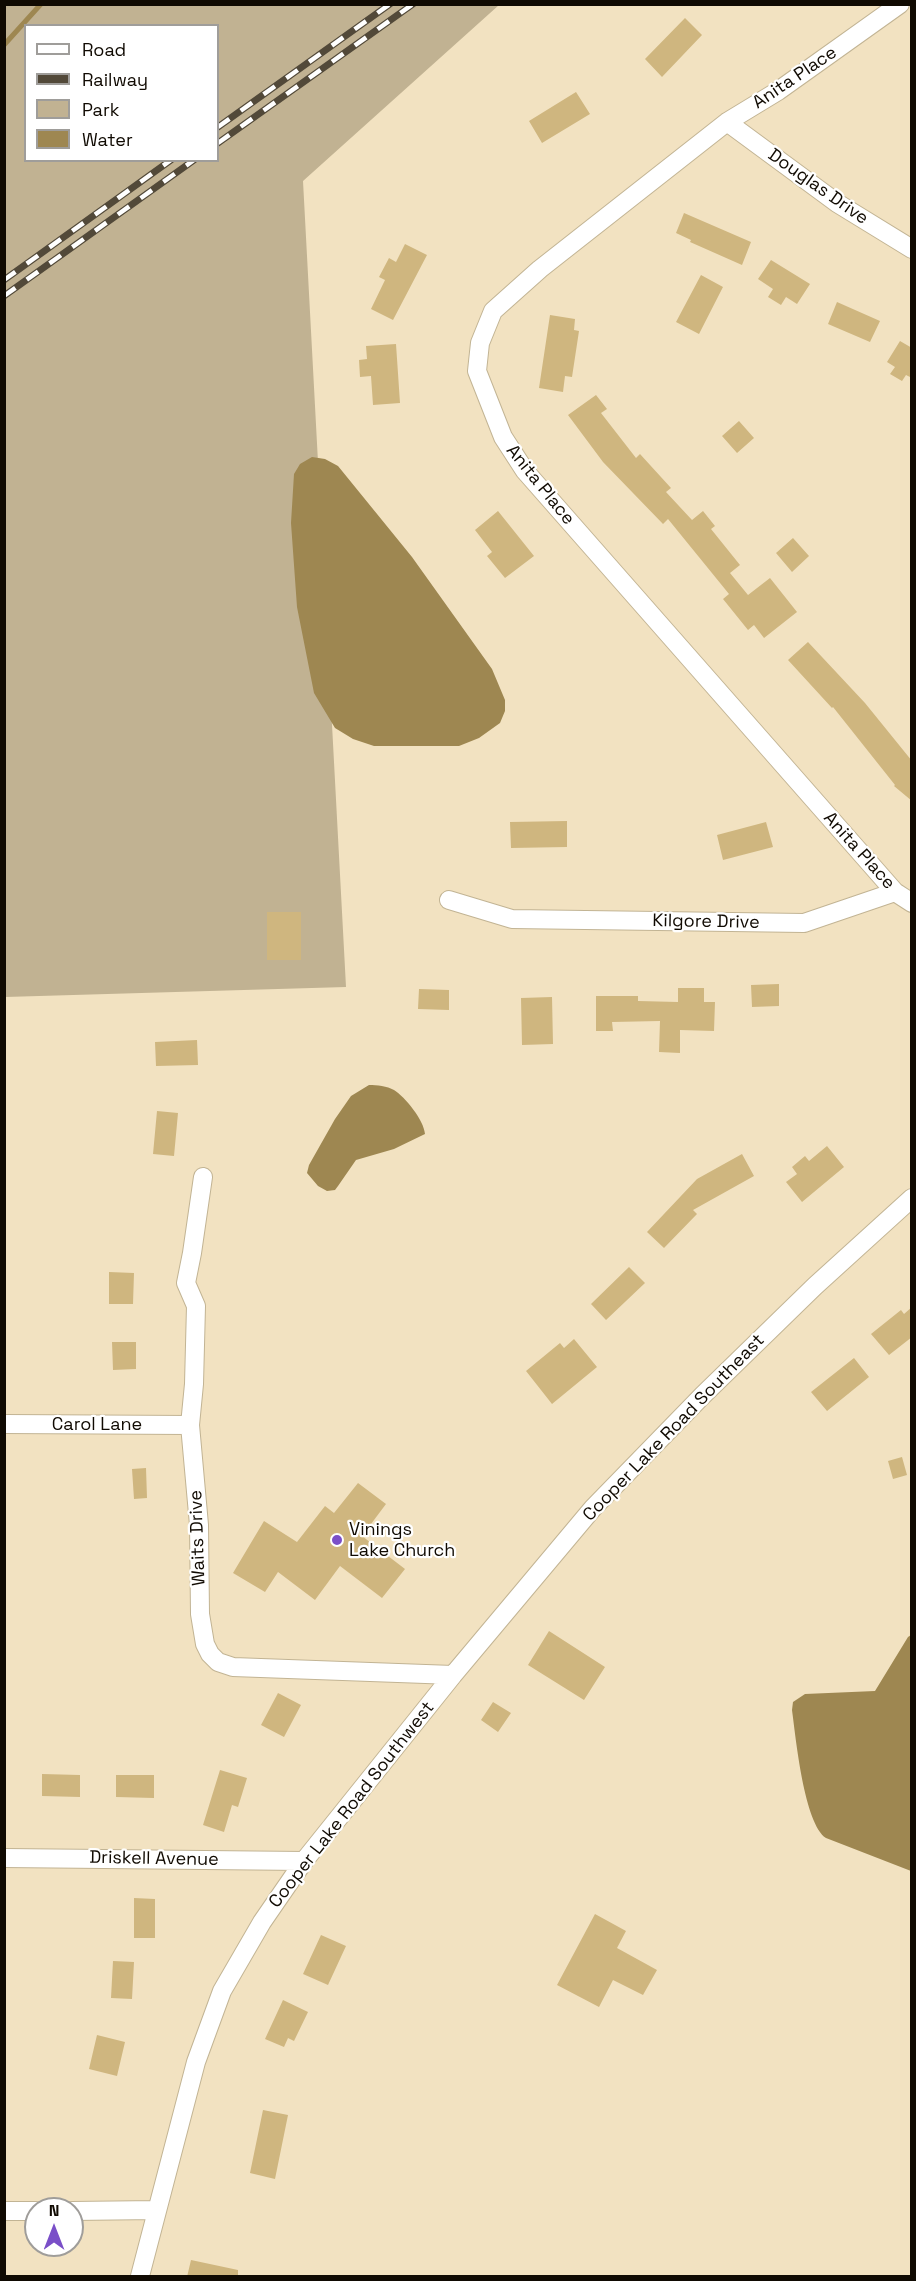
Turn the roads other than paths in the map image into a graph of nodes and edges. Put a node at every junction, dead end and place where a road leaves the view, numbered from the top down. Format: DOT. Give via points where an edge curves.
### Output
graph roads {
  1 [pos="900,4"];
  2 [pos="727,122"];
  3 [pos="912,249"];
  4 [pos="895,892"];
  5 [pos="449,900"];
  6 [pos="912,903"];
  7 [pos="203,1177"];
  8 [pos="912,1198"];
  9 [pos="4,1424"];
  10 [pos="190,1425"];
  11 [pos="453,1675"];
  12 [pos="4,1858"];
  13 [pos="304,1861"];
  14 [pos="157,2210"];
  15 [pos="4,2211"];
  16 [pos="24,2211"];
  17 [pos="84,2211"];
  18 [pos="140,2277"];
  1 -- 2 [label="street, Anita Place" via="778,91"];
  2 -- 3 [label="street, Douglas Drive" via="837,203"];
  2 -- 4 [label="street, Anita Place" via="540,269 493,311 480,343 477,371 503,437 525,471"];
  4 -- 5 [label="street, Kilgore Drive" via="804,923 512,919"];
  4 -- 6 [label="street, Anita Place"];
  7 -- 10 [label="street, Waits Drive" via="186,1283 196,1306"];
  8 -- 11 [label="street, Cooper Lake Road Southeast" via="815,1286 593,1508"];
  9 -- 10 [label="street, Carol Lane"];
  10 -- 11 [label="street, Waits Drive" via="199,1525 201,1630 210,1654 218,1662 248,1669"];
  11 -- 13 [label="street, Cooper Lake Road Southwest"];
  12 -- 13 [label="street, Driskell Avenue"];
  13 -- 14 [label="street, Cooper Lake Road Southwest" via="222,1991 196,2062"];
  14 -- 17 [label="street"];
  14 -- 18 [label="street, Cooper Lake Road Southwest"];
  15 -- 16 [label="street"];
}
